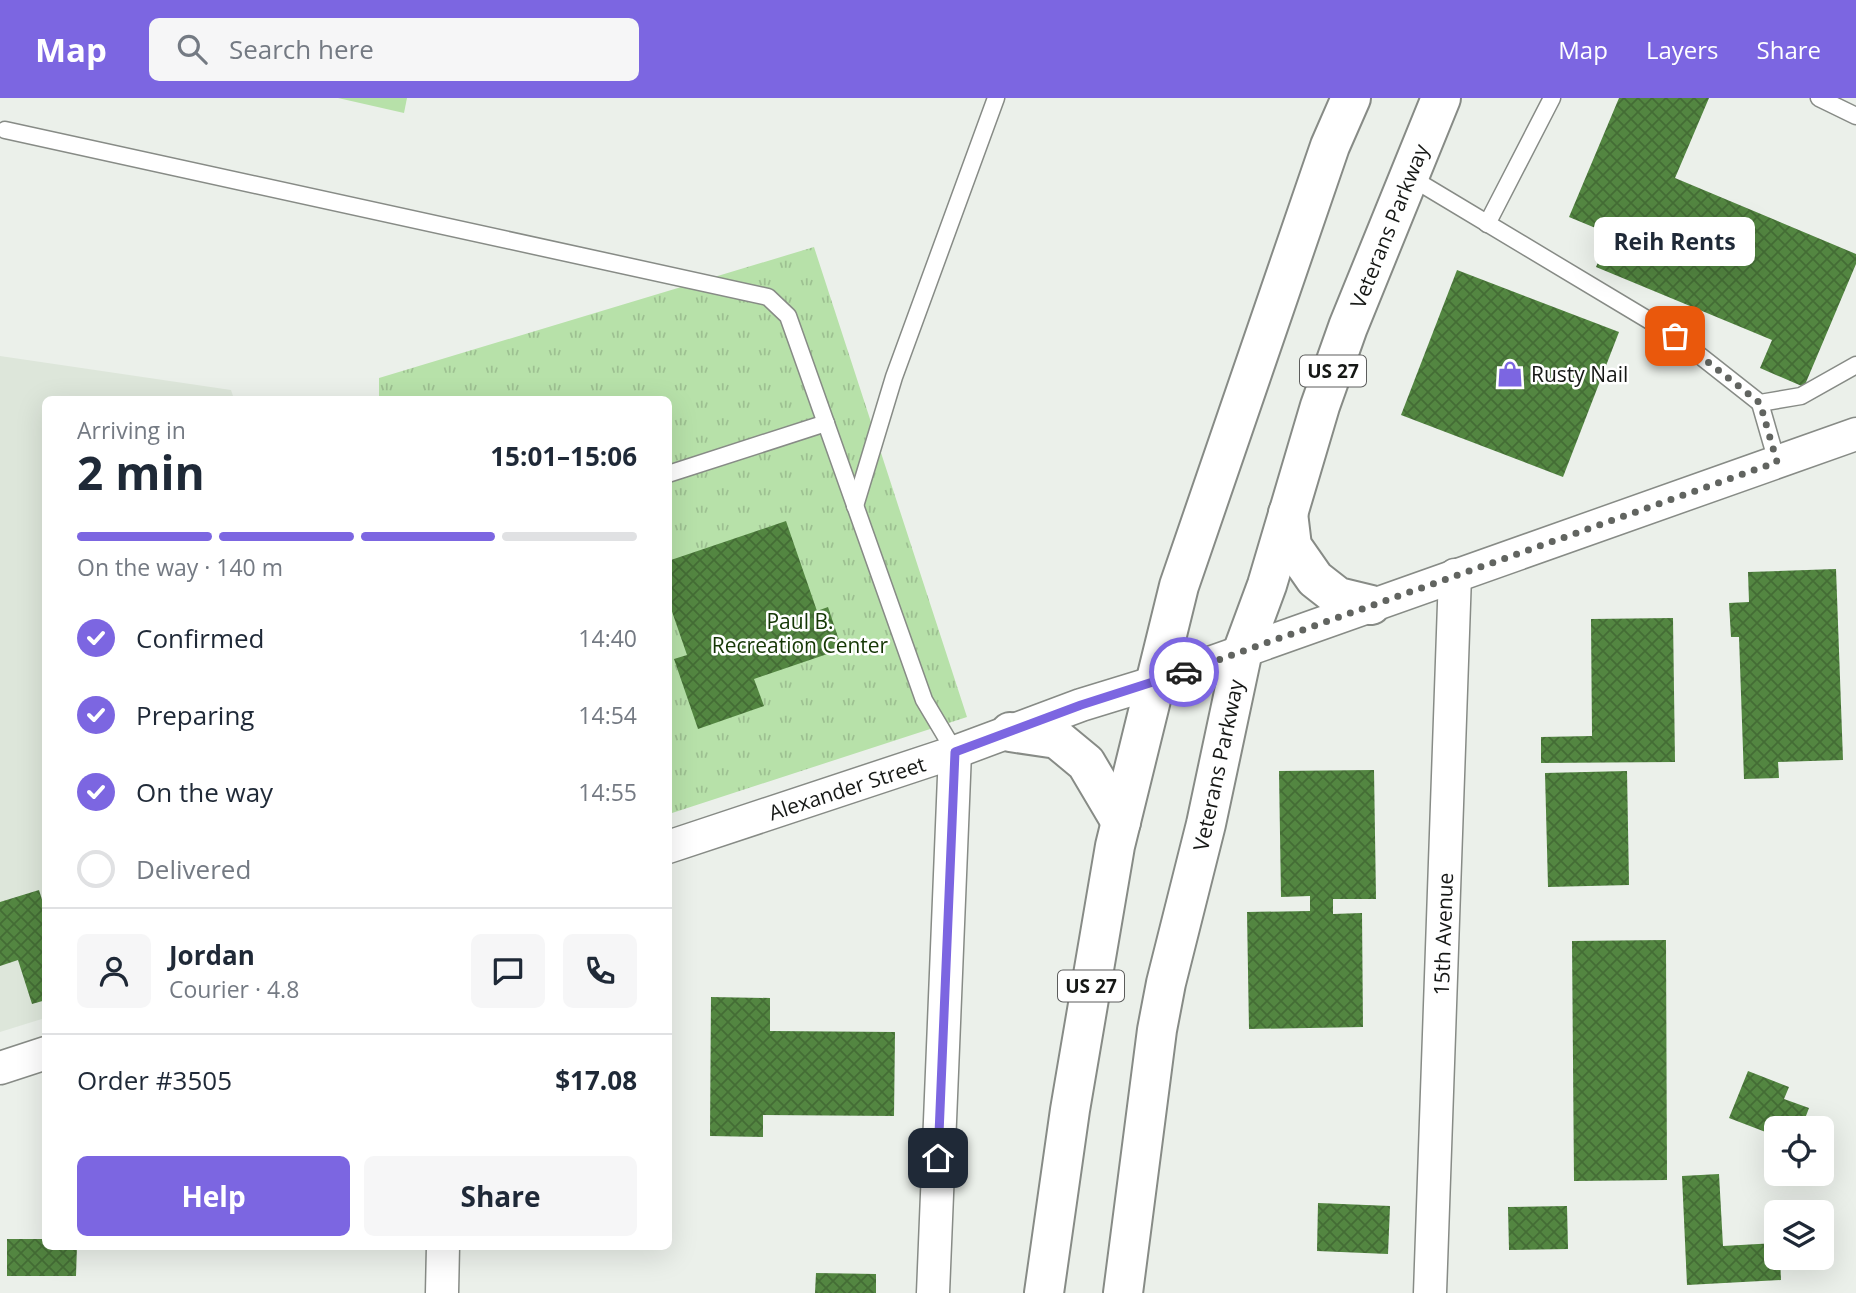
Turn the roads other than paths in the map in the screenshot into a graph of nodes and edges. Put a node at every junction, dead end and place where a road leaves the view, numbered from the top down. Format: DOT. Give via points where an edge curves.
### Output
graph roads {
  1 [pos="996,98"];
  2 [pos="1351,98"];
  3 [pos="1441,98"];
  4 [pos="1552,98"];
  5 [pos="1819,98"];
  6 [pos="1856,116"];
  7 [pos="5,130"];
  8 [pos="1409,176"];
  9 [pos="1487,224"];
  10 [pos="1856,365"];
  11 [pos="1760,403"];
  12 [pos="826,422"];
  13 [pos="1856,434"];
  14 [pos="1777,462"];
  15 [pos="672,473"];
  16 [pos="855,506"];
  17 [pos="1289,513"];
  18 [pos="1455,575"];
  19 [pos="1371,605"];
  20 [pos="1243,650"];
  21 [pos="1156,682"];
  22 [pos="1010,732"];
  23 [pos="955,752"];
  24 [pos="1121,822"];
  25 [pos="672,846"];
  26 [pos="42,1054"];
  27 [pos="0,1068"];
  28 [pos="443,1250"];
  29 [pos="442,1293"];
  30 [pos="933,1293"];
  31 [pos="1044,1293"];
  32 [pos="1123,1293"];
  33 [pos="1430,1293"];
  1 -- 16 [label="lane" via="894,377"];
  2 -- 21 [label="main road, US 27" via="1330,146 1179,586"];
  3 -- 8 [label="main road, Veterans Parkway / US 27"];
  4 -- 9 [label="lane"];
  5 -- 6 [label="lane"];
  7 -- 12 [label="lane" via="768,297 788,316"];
  8 -- 9 [label="lane"];
  8 -- 17 [label="main road, Veterans Parkway / US 27" via="1343,340"];
  9 -- 11 [label="lane" via="1675,336"];
  10 -- 11 [label="lane" via="1801,396"];
  11 -- 14 [label="lane"];
  12 -- 15 [label="lane"];
  12 -- 16 [label="lane"];
  13 -- 14 [label="street, Alexander Street"];
  14 -- 18 [label="street, Alexander Street"];
  16 -- 23 [label="lane" via="924,700"];
  17 -- 19 [label="main road" via="1292,547 1315,579 1338,597"];
  17 -- 20 [label="main road, Veterans Parkway / US 27"];
  18 -- 19 [label="street, Alexander Street"];
  18 -- 33 [label="street, 15th Avenue"];
  19 -- 20 [label="street, Alexander Street"];
  20 -- 21 [label="street, Alexander Street"];
  20 -- 32 [label="main road, Veterans Parkway / US 27" via="1166,983"];
  21 -- 22 [label="street, Alexander Street"];
  21 -- 24 [label="main road, US 27"];
  22 -- 23 [label="street, Alexander Street"];
  22 -- 24 [label="main road" via="1057,739 1086,763"];
  23 -- 25 [label="street, Alexander Street"];
  23 -- 30 [label="street"];
  24 -- 31 [label="main road, US 27" via="1070,1110"];
  26 -- 27 [label="street"];
  28 -- 29 [label="street"];
}
